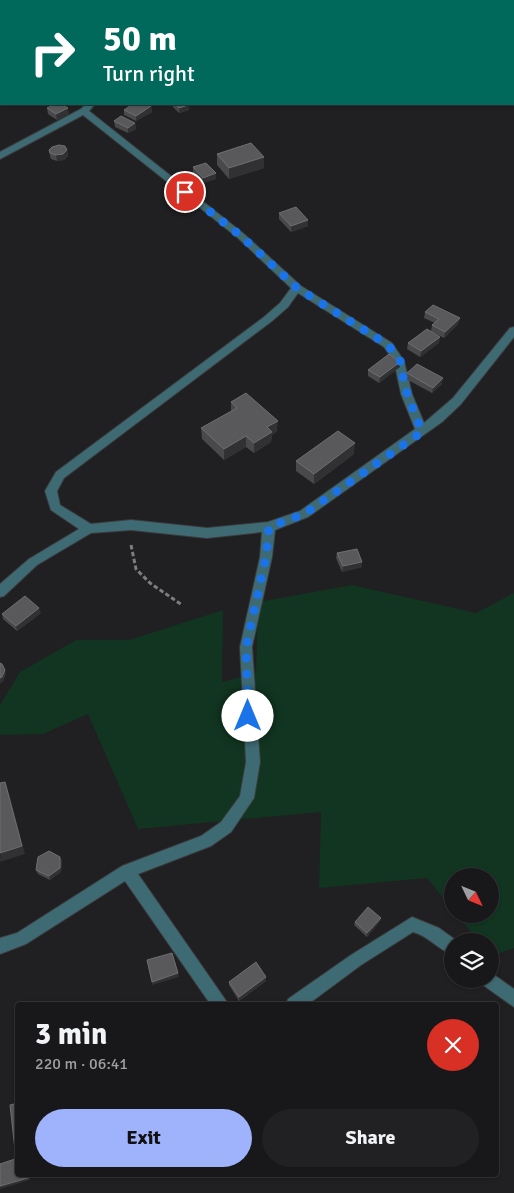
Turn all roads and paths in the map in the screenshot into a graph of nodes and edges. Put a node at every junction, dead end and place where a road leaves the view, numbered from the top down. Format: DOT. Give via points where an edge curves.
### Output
graph roads {
  1 [pos="88,107"];
  2 [pos="0,156"];
  3 [pos="297,288"];
  4 [pos="513,333"];
  5 [pos="422,432"];
  6 [pos="130,525"];
  7 [pos="269,527"];
  8 [pos="89,530"];
  9 [pos="0,592"];
  10 [pos="182,605"];
  11 [pos="127,871"];
  12 [pos="444,940"];
  13 [pos="0,946"];
  14 [pos="499,987"];
  15 [pos="514,999"];
  16 [pos="219,1002"];
  17 [pos="298,1002"];
  1 -- 2 [label="street"];
  1 -- 3 [label="street" via="241,236"];
  3 -- 5 [label="street" via="396,353"];
  3 -- 8 [label="street" via="268,319 60,475 51,491 55,507"];
  4 -- 5 [label="street" via="457,401"];
  5 -- 7 [label="street" via="304,514"];
  6 -- 7 [label="street" via="206,533"];
  6 -- 8 [label="street"];
  6 -- 10 [label="path" via="136,569"];
  7 -- 11 [label="street" via="266,557 246,647 253,762 247,798 226,827 206,840"];
  8 -- 9 [label="street" via="33,562"];
  11 -- 13 [label="street" via="21,939"];
  11 -- 16 [label="street"];
  12 -- 17 [label="street" via="424,927 412,924"];
  14 -- 15 [label="street"];
}
